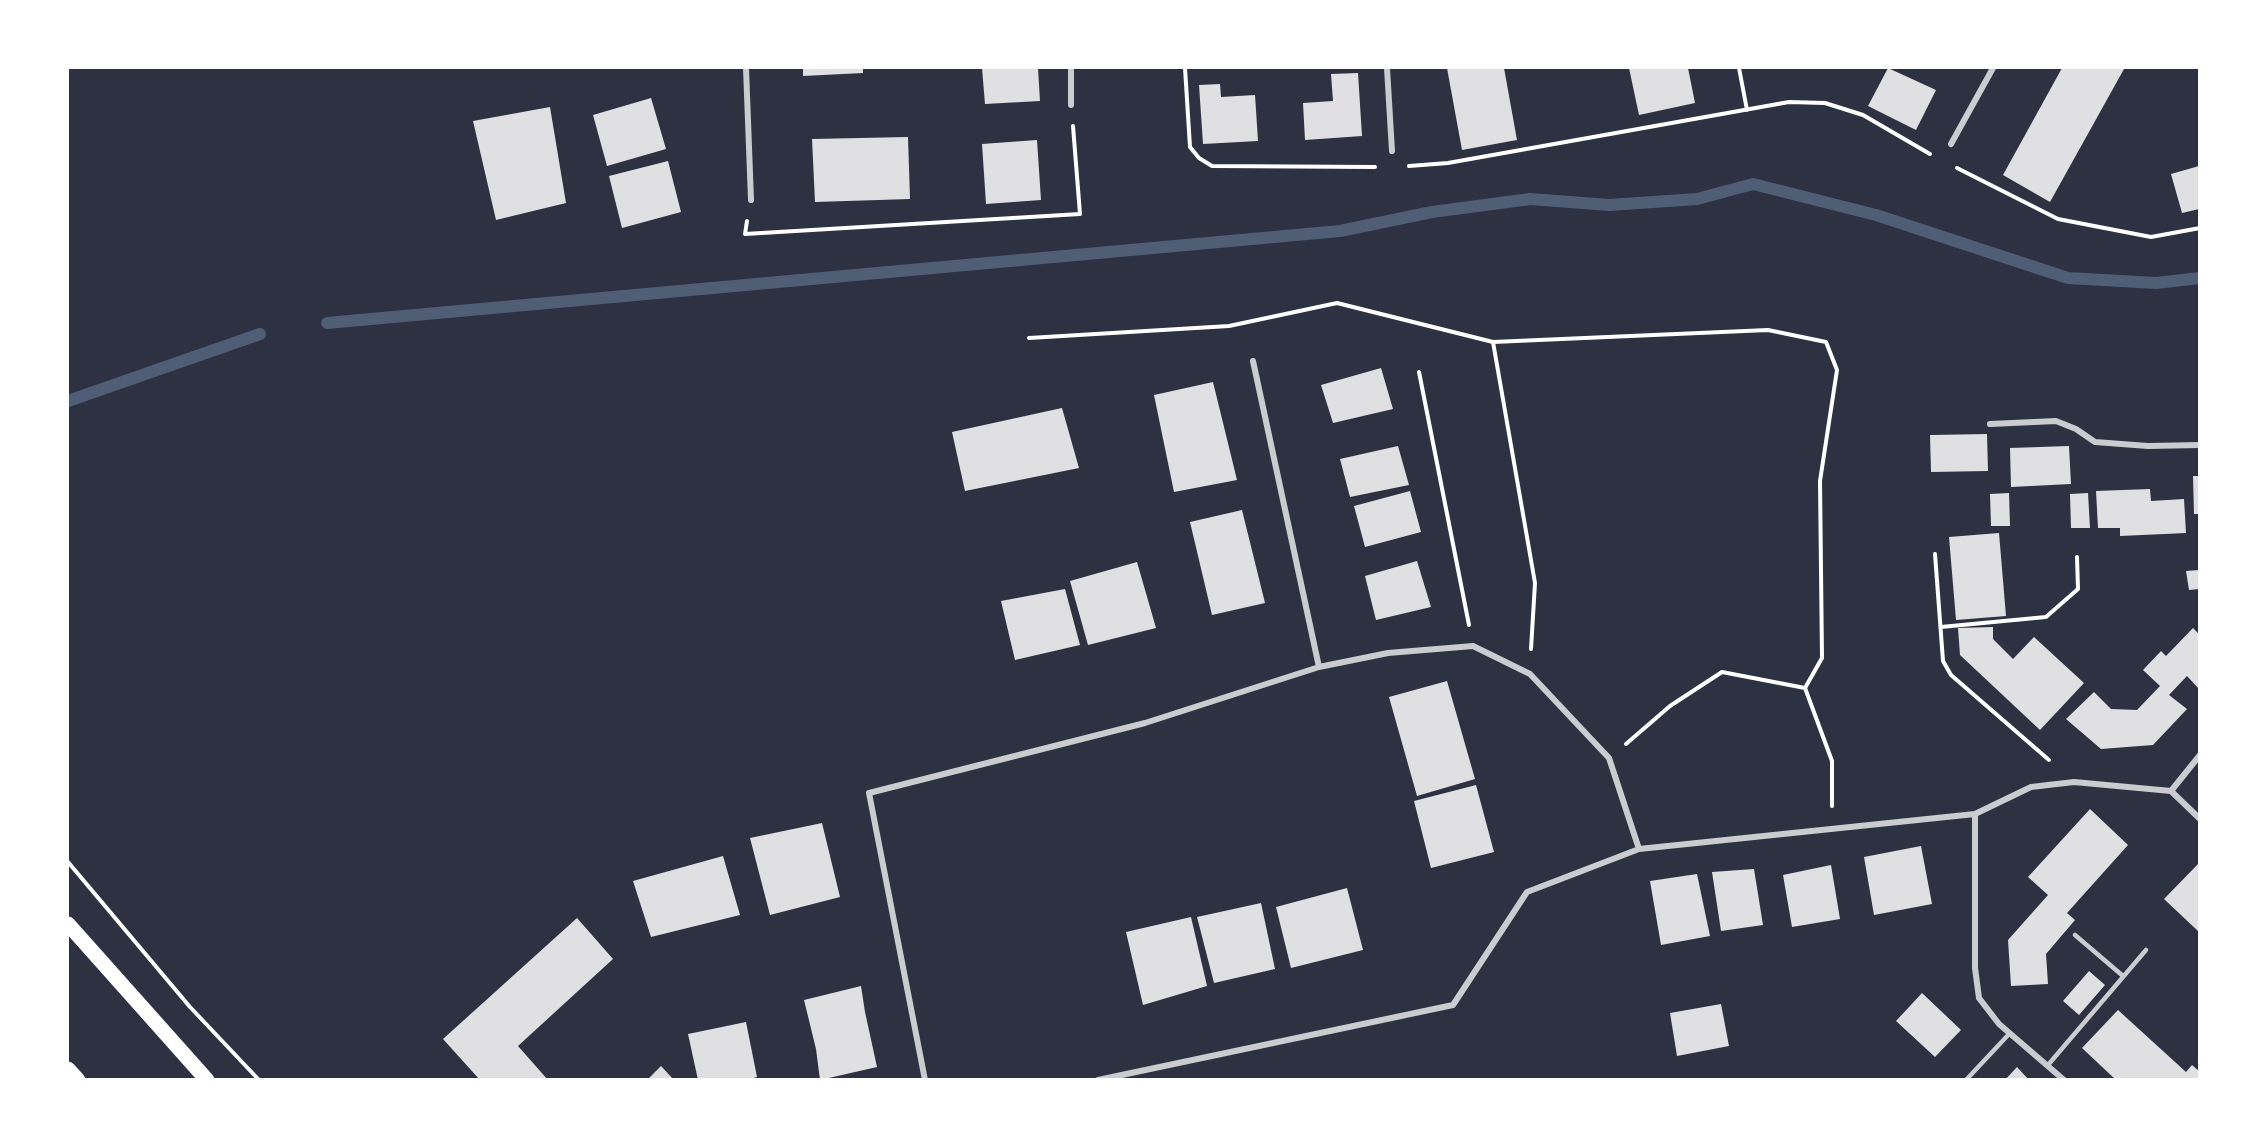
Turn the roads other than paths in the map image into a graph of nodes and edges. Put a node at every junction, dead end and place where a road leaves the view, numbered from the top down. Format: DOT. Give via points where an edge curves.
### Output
graph roads {
  1 [pos="746,68"];
  2 [pos="1071,68"];
  3 [pos="1387,68"];
  4 [pos="1993,68"];
  5 [pos="1071,105"];
  6 [pos="1951,144"];
  7 [pos="1392,151"];
  8 [pos="751,200"];
  9 [pos="1253,361"];
  10 [pos="1990,424"];
  11 [pos="2199,445"];
  12 [pos="1319,667"];
  13 [pos="2199,754"];
  14 [pos="2171,791"];
  15 [pos="1975,814"];
  16 [pos="2199,819"];
  17 [pos="1639,849"];
  18 [pos="68,924"];
  19 [pos="2075,935"];
  20 [pos="2146,950"];
  21 [pos="2123,976"];
  22 [pos="2010,1033"];
  23 [pos="2048,1065"];
  24 [pos="68,1069"];
  25 [pos="78,1080"];
  26 [pos="207,1080"];
  27 [pos="925,1080"];
  28 [pos="1098,1080"];
  29 [pos="1966,1080"];
  30 [pos="2064,1080"];
  1 -- 8 [label="street"];
  2 -- 5 [label="street"];
  3 -- 7 [label="street"];
  4 -- 6 [label="street"];
  9 -- 12 [label="street"];
  10 -- 11 [label="street" via="2056,421 2096,442"];
  12 -- 17 [label="street" via="1388,653 1473,646 1530,674 1609,758"];
  12 -- 27 [label="street" via="1145,723 869,793"];
  13 -- 14 [label="street"];
  14 -- 15 [label="street" via="2074,782 2031,788"];
  14 -- 16 [label="street"];
  15 -- 17 [label="street"];
  15 -- 22 [label="street" via="1975,968 1979,998"];
  17 -- 28 [label="street" via="1527,892 1453,1005"];
  18 -- 26 [label="main road"];
  19 -- 21 [label="lane"];
  20 -- 21 [label="lane"];
  21 -- 23 [label="lane"];
  22 -- 23 [label="street"];
  22 -- 29 [label="lane"];
  23 -- 30 [label="street"];
  24 -- 25 [label="main road"];
}
